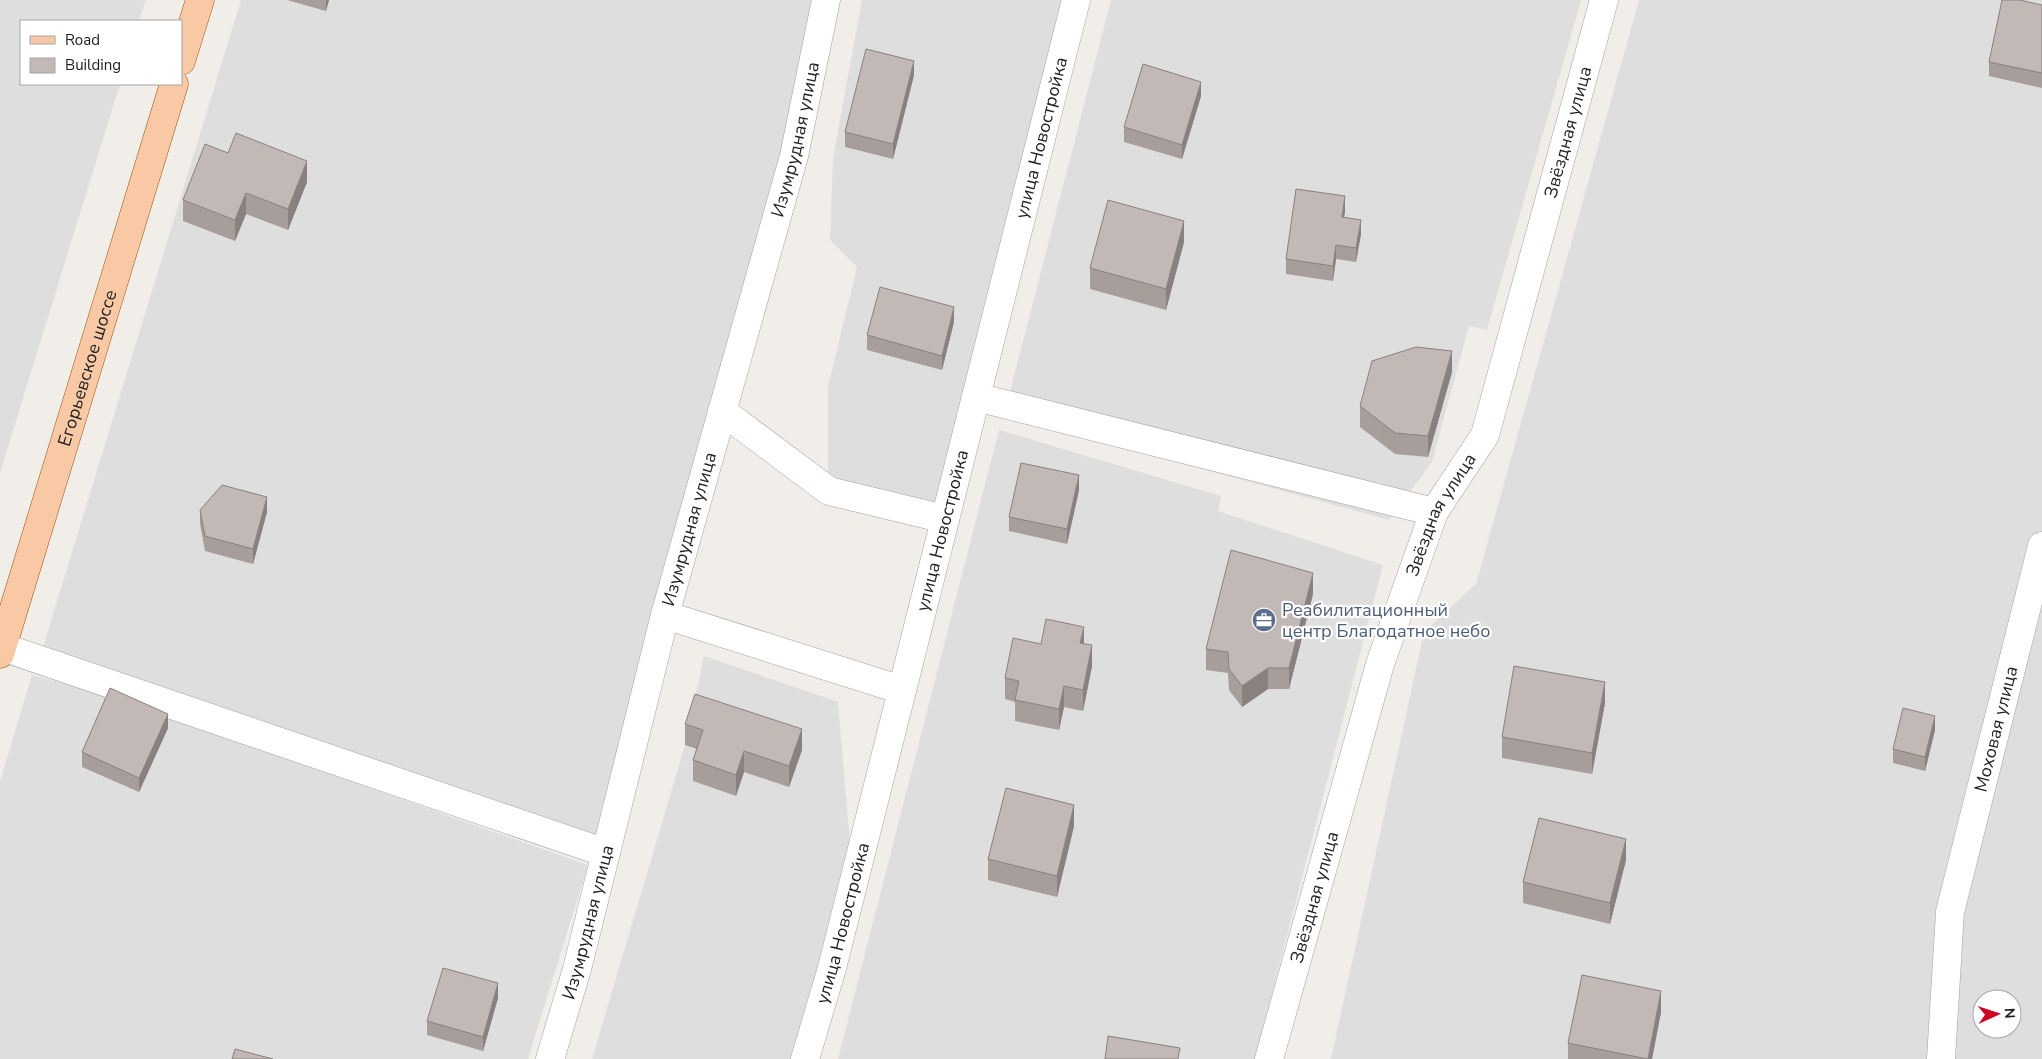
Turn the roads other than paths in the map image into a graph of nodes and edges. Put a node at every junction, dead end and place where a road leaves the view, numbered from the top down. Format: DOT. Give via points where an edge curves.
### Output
graph roads {
  1 [pos="200,0"];
  2 [pos="826,0"];
  3 [pos="1076,0"];
  4 [pos="1604,0"];
  5 [pos="182,58"];
  6 [pos="174,85"];
  7 [pos="976,397"];
  8 [pos="722,411"];
  9 [pos="1434,512"];
  10 [pos="945,519"];
  11 [pos="2042,546"];
  12 [pos="665,615"];
  13 [pos="1,650"];
  14 [pos="902,690"];
  15 [pos="606,853"];
  16 [pos="550,1059"];
  17 [pos="805,1059"];
  18 [pos="1269,1059"];
  19 [pos="1941,1059"];
  1 -- 5 [label="main road"];
  2 -- 8 [label="street, Изумрудная улица" via="794,156"];
  3 -- 7 [label="street, улица Новостройка"];
  4 -- 9 [label="street, Звёздная улица" via="1485,435"];
  6 -- 13 [label="main road, Егорьевское шоссе"];
  7 -- 9 [label="street"];
  7 -- 10 [label="street, улица Новостройка"];
  8 -- 10 [label="street" via="829,491"];
  8 -- 12 [label="street, Изумрудная улица"];
  9 -- 18 [label="street, Звёздная улица" via="1380,664"];
  10 -- 14 [label="street, улица Новостройка"];
  11 -- 19 [label="street, Моховая улица" via="1950,912"];
  12 -- 14 [label="street"];
  12 -- 15 [label="street, Изумрудная улица"];
  13 -- 15 [label="street"];
  14 -- 17 [label="street, улица Новостройка" via="832,968"];
  15 -- 16 [label="street, Изумрудная улица" via="578,969"];
}
